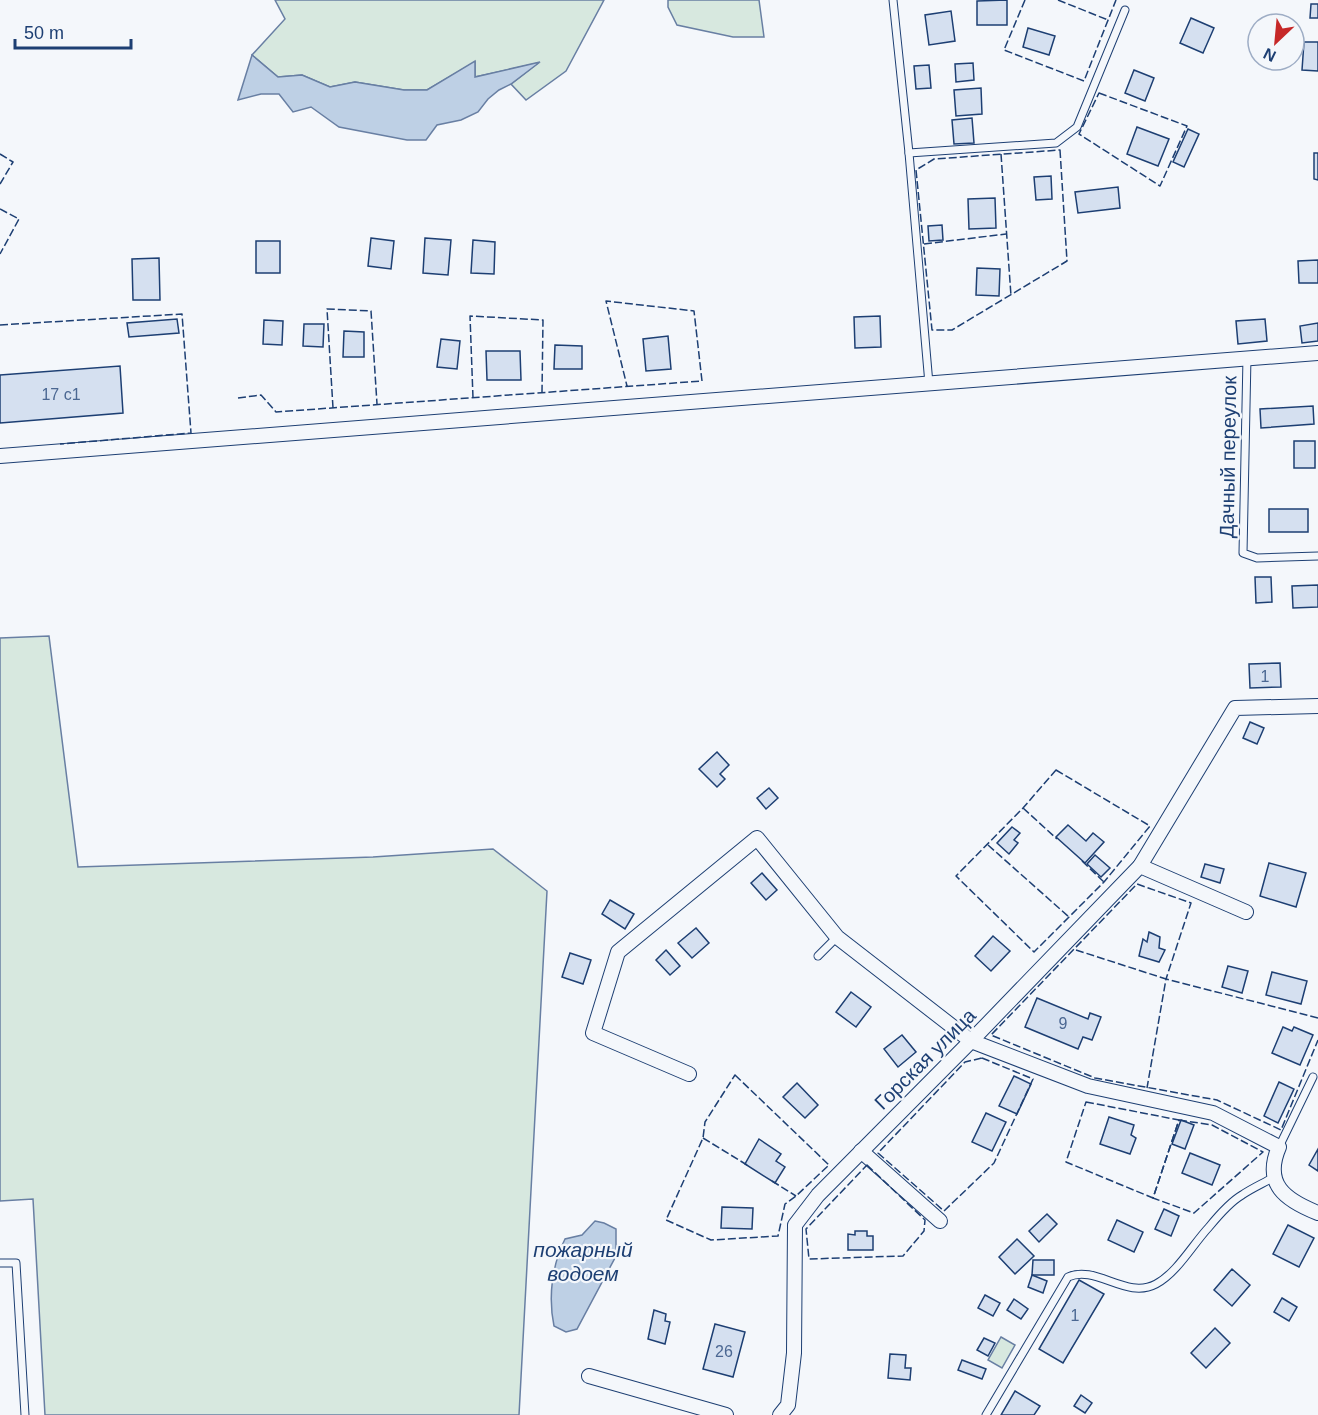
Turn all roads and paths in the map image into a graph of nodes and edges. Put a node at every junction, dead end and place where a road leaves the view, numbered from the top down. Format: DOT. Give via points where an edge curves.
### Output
graph roads {
  1 [pos="893,0"];
  2 [pos="1125,10"];
  3 [pos="909,153"];
  4 [pos="1318,353"];
  5 [pos="1247,357"];
  6 [pos="929,384"];
  7 [pos="0,456"];
  8 [pos="1318,556"];
  9 [pos="1318,706"];
  10 [pos="1140,866"];
  11 [pos="1246,912"];
  12 [pos="837,937"];
  13 [pos="819,956"];
  14 [pos="971,1041"];
  15 [pos="689,1074"];
  16 [pos="1313,1077"];
  17 [pos="1280,1147"];
  18 [pos="861,1151"];
  19 [pos="1274,1177"];
  20 [pos="1318,1213"];
  21 [pos="940,1221"];
  22 [pos="0,1263"];
  23 [pos="589,1376"];
  24 [pos="25,1415"];
  25 [pos="726,1415"];
  26 [pos="780,1415"];
  27 [pos="986,1415"];
  1 -- 3 [label="lane"];
  2 -- 3 [label="lane" via="1077,127 1056,143"];
  3 -- 6 [label="lane"];
  4 -- 5 [label="street"];
  5 -- 6 [label="street"];
  5 -- 8 [label="lane, Дачный переулок" via="1243,553 1257,558"];
  6 -- 7 [label="street"];
  9 -- 10 [label="street, Горская улица" via="1234,708"];
  10 -- 11 [label="street"];
  10 -- 14 [label="street, Горская улица"];
  12 -- 13 [label="lane"];
  12 -- 14 [label="street"];
  12 -- 15 [label="street" via="757,838 618,952 592,1033"];
  14 -- 17 [label="street" via="1088,1086 1213,1113"];
  14 -- 18 [label="street, Горская улица"];
  16 -- 17 [label="lane"];
  17 -- 19 [label="street" via="1272,1162"];
  18 -- 21 [label="street"];
  18 -- 26 [label="street, Горская улица" via="795,1225 794,1353 788,1405"];
  19 -- 20 [label="street" via="1282,1193"];
  19 -- 27 [label="lane" via="1240,1195 1181,1262 1156,1284 1132,1288 1089,1274 1068,1277"];
  22 -- 24 [label="lane" via="16,1263"];
  23 -- 25 [label="street"];
}
